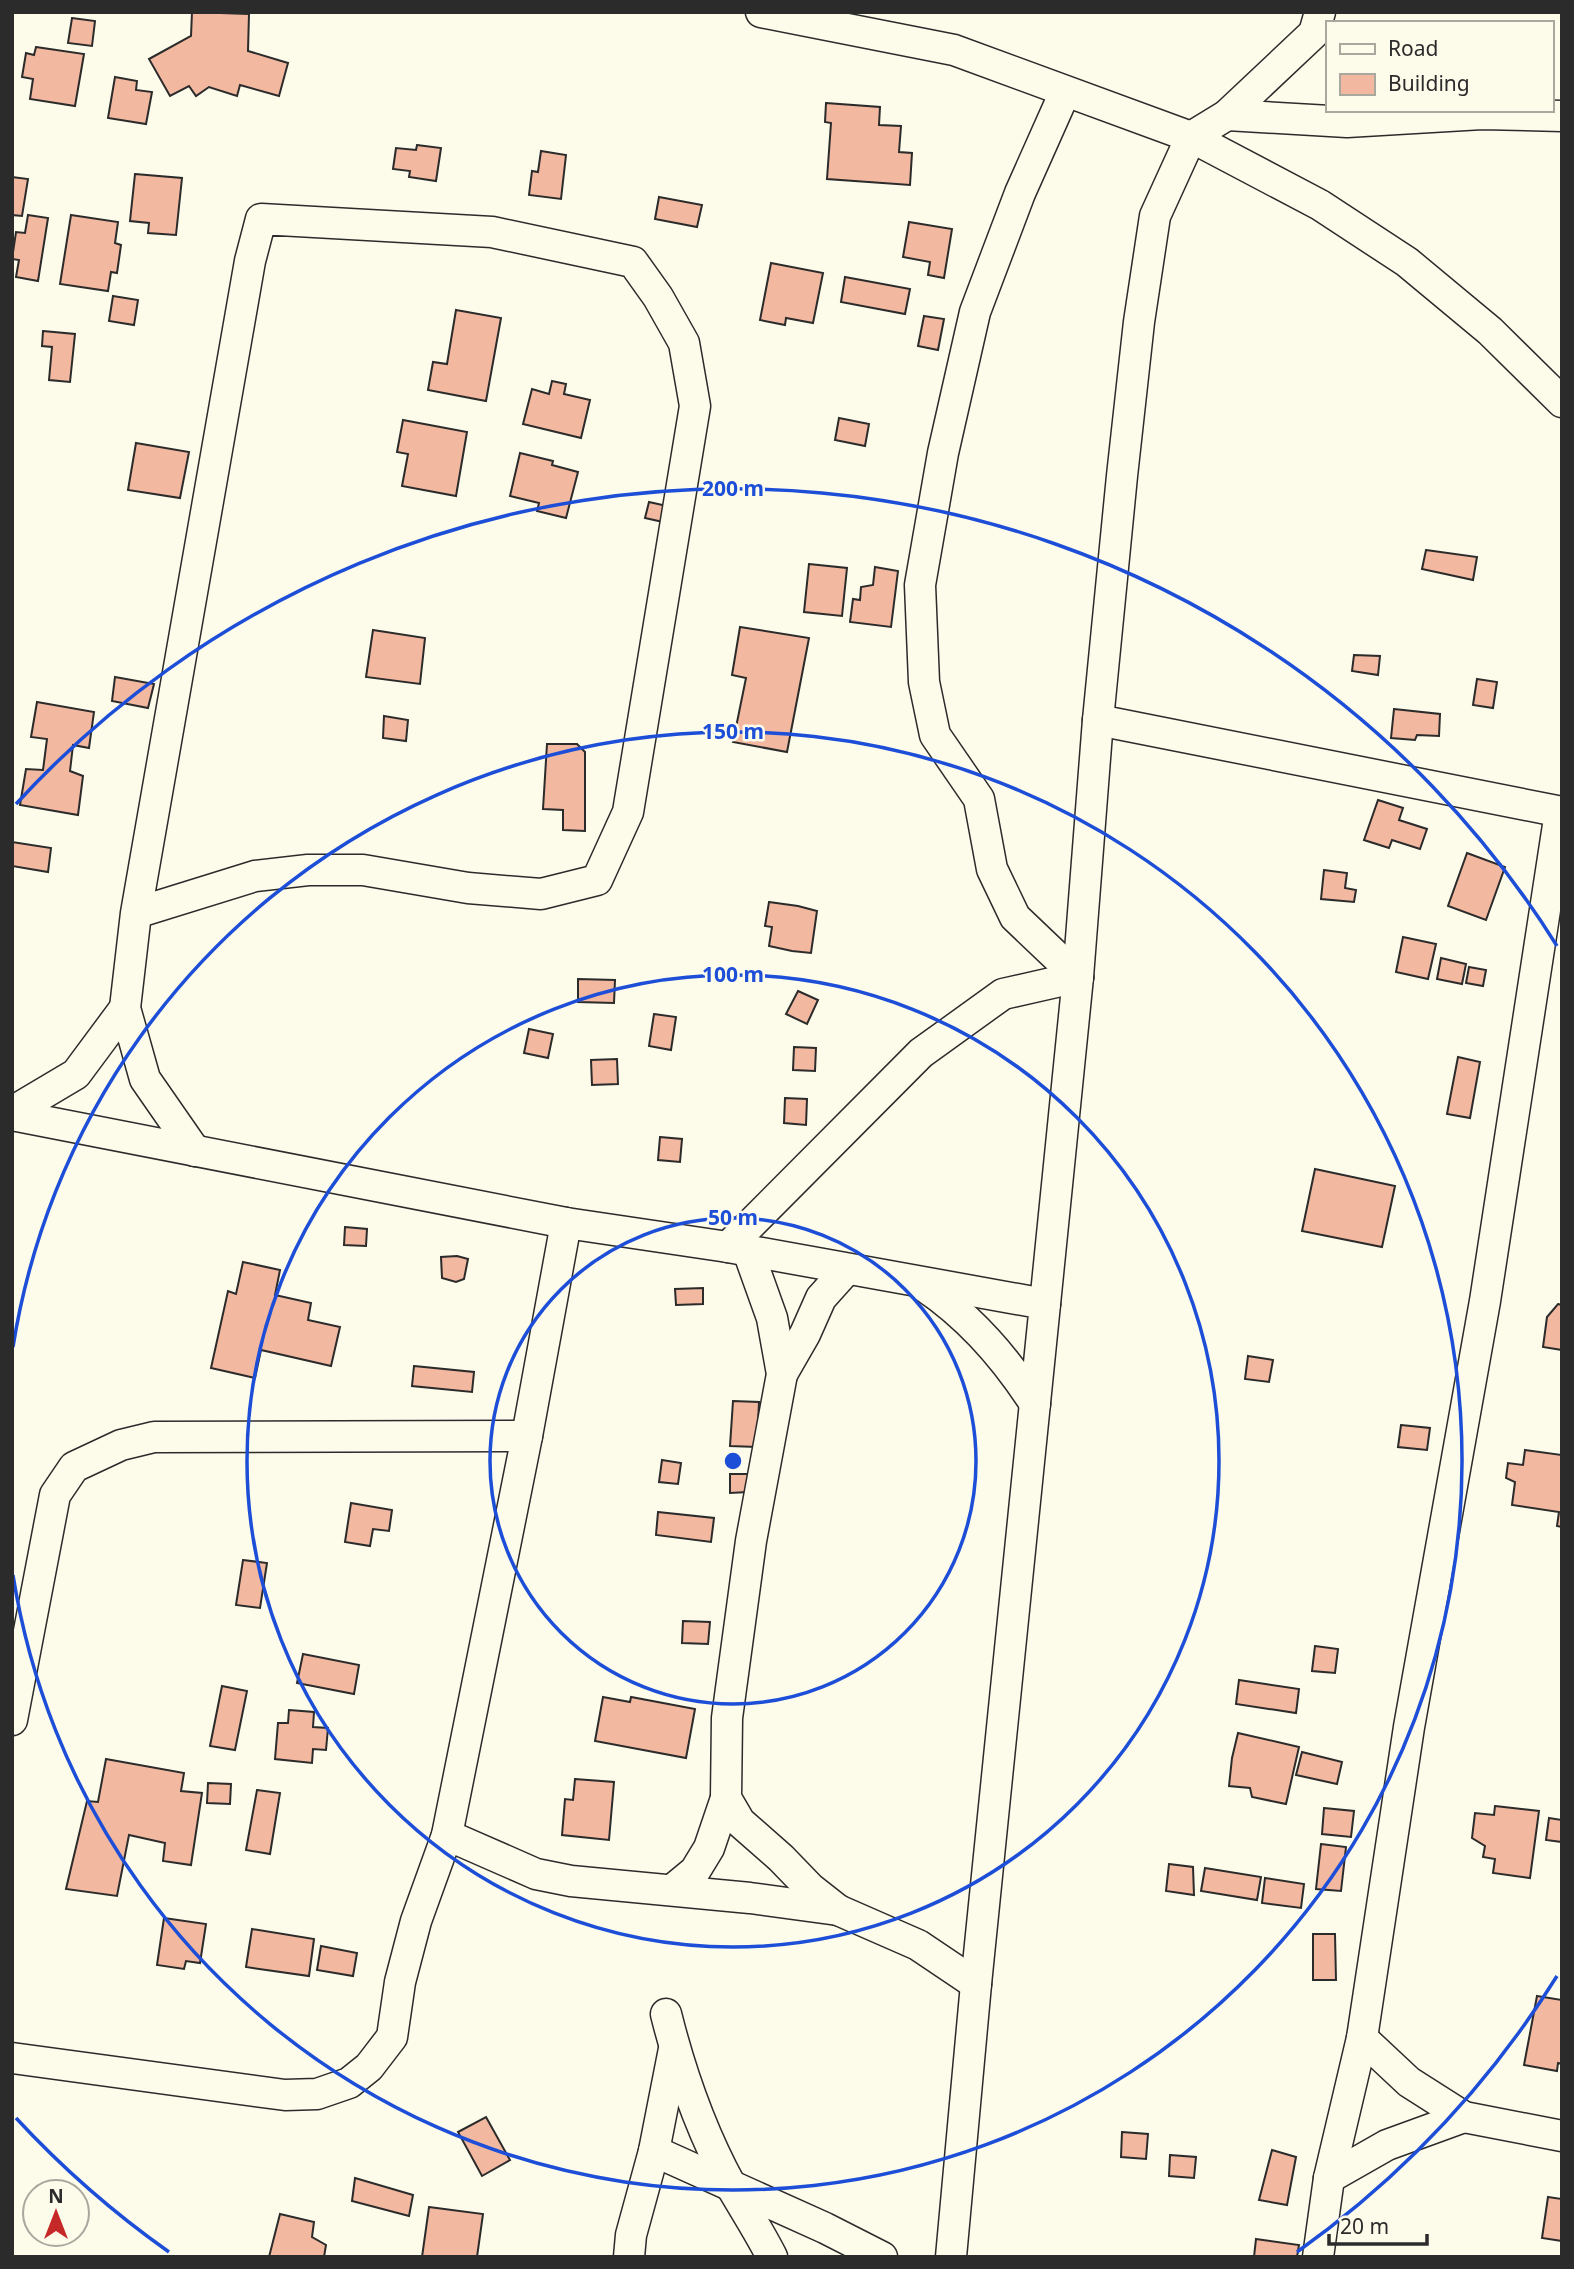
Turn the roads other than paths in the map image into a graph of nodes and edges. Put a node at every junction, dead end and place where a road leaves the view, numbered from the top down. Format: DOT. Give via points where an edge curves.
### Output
graph roads {
  1 [pos="761,12"];
  2 [pos="1320,12"];
  3 [pos="1065,92"];
  4 [pos="1227,115"];
  5 [pos="1562,116"];
  6 [pos="1191,138"];
  7 [pos="1562,402"];
  8 [pos="1098,720"];
  9 [pos="1561,812"];
  10 [pos="136,913"];
  11 [pos="1078,977"];
  12 [pos="125,1008"];
  13 [pos="12,1114"];
  14 [pos="195,1151"];
  15 [pos="566,1223"];
  16 [pos="738,1249"];
  17 [pos="847,1269"];
  18 [pos="917,1281"];
  19 [pos="1045,1304"];
  20 [pos="782,1374"];
  21 [pos="1035,1404"];
  22 [pos="527,1436"];
  23 [pos="12,1720"];
  24 [pos="726,1798"];
  25 [pos="447,1835"];
  26 [pos="672,1890"];
  27 [pos="838,1910"];
  28 [pos="976,1984"];
  29 [pos="666,2014"];
  30 [pos="1362,2038"];
  31 [pos="674,2048"];
  32 [pos="12,2057"];
  33 [pos="1464,2117"];
  34 [pos="1562,2136"];
  35 [pos="654,2151"];
  36 [pos="1329,2178"];
  37 [pos="730,2185"];
  38 [pos="629,2257"];
  39 [pos="772,2257"];
  40 [pos="882,2257"];
  41 [pos="951,2257"];
  42 [pos="1318,2257"];
  1 -- 3 [label="street" via="954,50"];
  2 -- 4 [label="street" via="1314,33"];
  3 -- 6 [label="street"];
  3 -- 11 [label="street" via="975,312 920,584 924,682 935,735 979,799 992,869 1015,917"];
  4 -- 5 [label="street" via="1347,122 1482,114"];
  4 -- 6 [label="street"];
  6 -- 7 [label="street" via="1320,205 1407,262 1490,331"];
  6 -- 8 [label="street" via="1155,216 1137,335"];
  8 -- 9 [label="street"];
  8 -- 11 [label="street"];
  9 -- 30 [label="street"];
  10 -- 10 [label="street" via="261,219 492,232 633,262 684,343 695,406 628,812 597,880 541,894 468,888 363,870 308,870 255,876"];
  10 -- 12 [label="street"];
  11 -- 16 [label="street" via="1003,995 921,1053"];
  11 -- 19 [label="street"];
  12 -- 13 [label="street" via="76,1074"];
  12 -- 14 [label="street" via="145,1079"];
  13 -- 14 [label="street"];
  14 -- 15 [label="street"];
  15 -- 16 [label="street"];
  15 -- 22 [label="street"];
  16 -- 17 [label="street"];
  16 -- 20 [label="street" via="772,1318"];
  17 -- 18 [label="street"];
  17 -- 20 [label="street" via="821,1298"];
  18 -- 19 [label="street"];
  18 -- 21 [label="street" via="950,1303 988,1341"];
  19 -- 21 [label="street"];
  20 -- 24 [label="street" via="751,1541 727,1718"];
  21 -- 28 [label="street"];
  22 -- 23 [label="street" via="154,1437 121,1445 74,1467 55,1495"];
  22 -- 25 [label="street"];
  24 -- 26 [label="street" via="709,1848 695,1871"];
  24 -- 27 [label="street" via="740,1822"];
  25 -- 26 [label="street" via="536,1874"];
  25 -- 32 [label="street" via="403,1970 393,2037 369,2067 348,2083 317,2094 285,2095"];
  26 -- 27 [label="street"];
  27 -- 28 [label="street" via="918,1945"];
  28 -- 41 [label="street"];
  29 -- 31 [label="street"];
  30 -- 33 [label="street" via="1409,2082"];
  30 -- 36 [label="street"];
  31 -- 35 [label="street"];
  31 -- 37 [label="street" via="700,2121"];
  33 -- 34 [label="street"];
  33 -- 36 [label="street" via="1387,2145"];
  35 -- 37 [label="street"];
  35 -- 38 [label="street"];
  36 -- 42 [label="street"];
  37 -- 39 [label="street"];
  37 -- 40 [label="street"];
}
